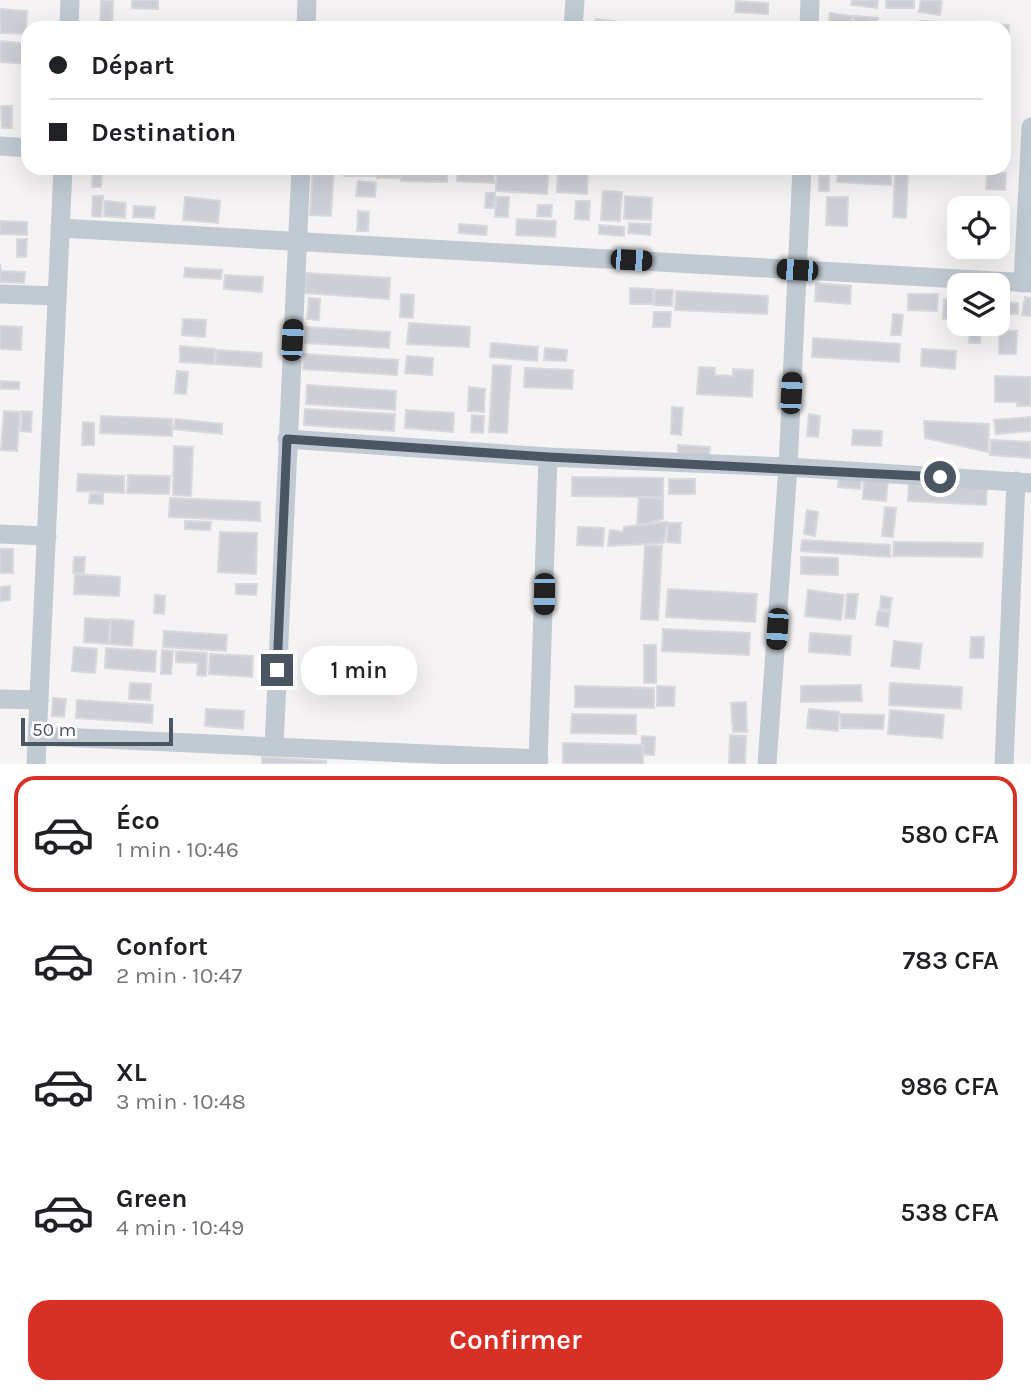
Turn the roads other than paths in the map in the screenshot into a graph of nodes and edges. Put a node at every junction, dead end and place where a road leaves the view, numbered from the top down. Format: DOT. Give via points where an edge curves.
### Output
graph roads {
  1 [pos="70,0"];
  2 [pos="307,0"];
  3 [pos="575,0"];
  4 [pos="810,0"];
  5 [pos="69,21"];
  6 [pos="306,21"];
  7 [pos="574,21"];
  8 [pos="809,21"];
  9 [pos="1031,127"];
  10 [pos="0,146"];
  11 [pos="21,148"];
  12 [pos="63,175"];
  13 [pos="300,175"];
  14 [pos="802,175"];
  15 [pos="60,228"];
  16 [pos="298,242"];
  17 [pos="797,270"];
  18 [pos="1027,283"];
  19 [pos="0,293"];
  20 [pos="57,296"];
  21 [pos="287,439"];
  22 [pos="548,457"];
  23 [pos="788,467"];
  24 [pos="1024,482"];
  25 [pos="0,534"];
  26 [pos="47,536"];
  27 [pos="0,699"];
  28 [pos="39,700"];
  29 [pos="38,736"];
  30 [pos="274,747"];
  31 [pos="539,761"];
  32 [pos="36,764"];
  33 [pos="767,764"];
  34 [pos="1004,764"];
  1 -- 5 [label="street"];
  2 -- 6 [label="street"];
  3 -- 7 [label="street"];
  4 -- 8 [label="street"];
  9 -- 18 [label="street"];
  10 -- 11 [label="street"];
  12 -- 15 [label="street"];
  13 -- 16 [label="street"];
  14 -- 17 [label="street"];
  15 -- 16 [label="street"];
  15 -- 20 [label="street"];
  16 -- 17 [label="street"];
  16 -- 21 [label="street"];
  17 -- 18 [label="street"];
  17 -- 23 [label="street"];
  19 -- 20 [label="street"];
  20 -- 26 [label="street"];
  21 -- 22 [label="street"];
  21 -- 30 [label="street"];
  22 -- 23 [label="street"];
  22 -- 31 [label="street"];
  23 -- 24 [label="street"];
  23 -- 33 [label="street"];
  24 -- 34 [label="street"];
  25 -- 26 [label="street"];
  26 -- 28 [label="street"];
  27 -- 28 [label="street"];
  28 -- 29 [label="street"];
  29 -- 30 [label="street"];
  29 -- 32 [label="street"];
  30 -- 31 [label="street"];
}
